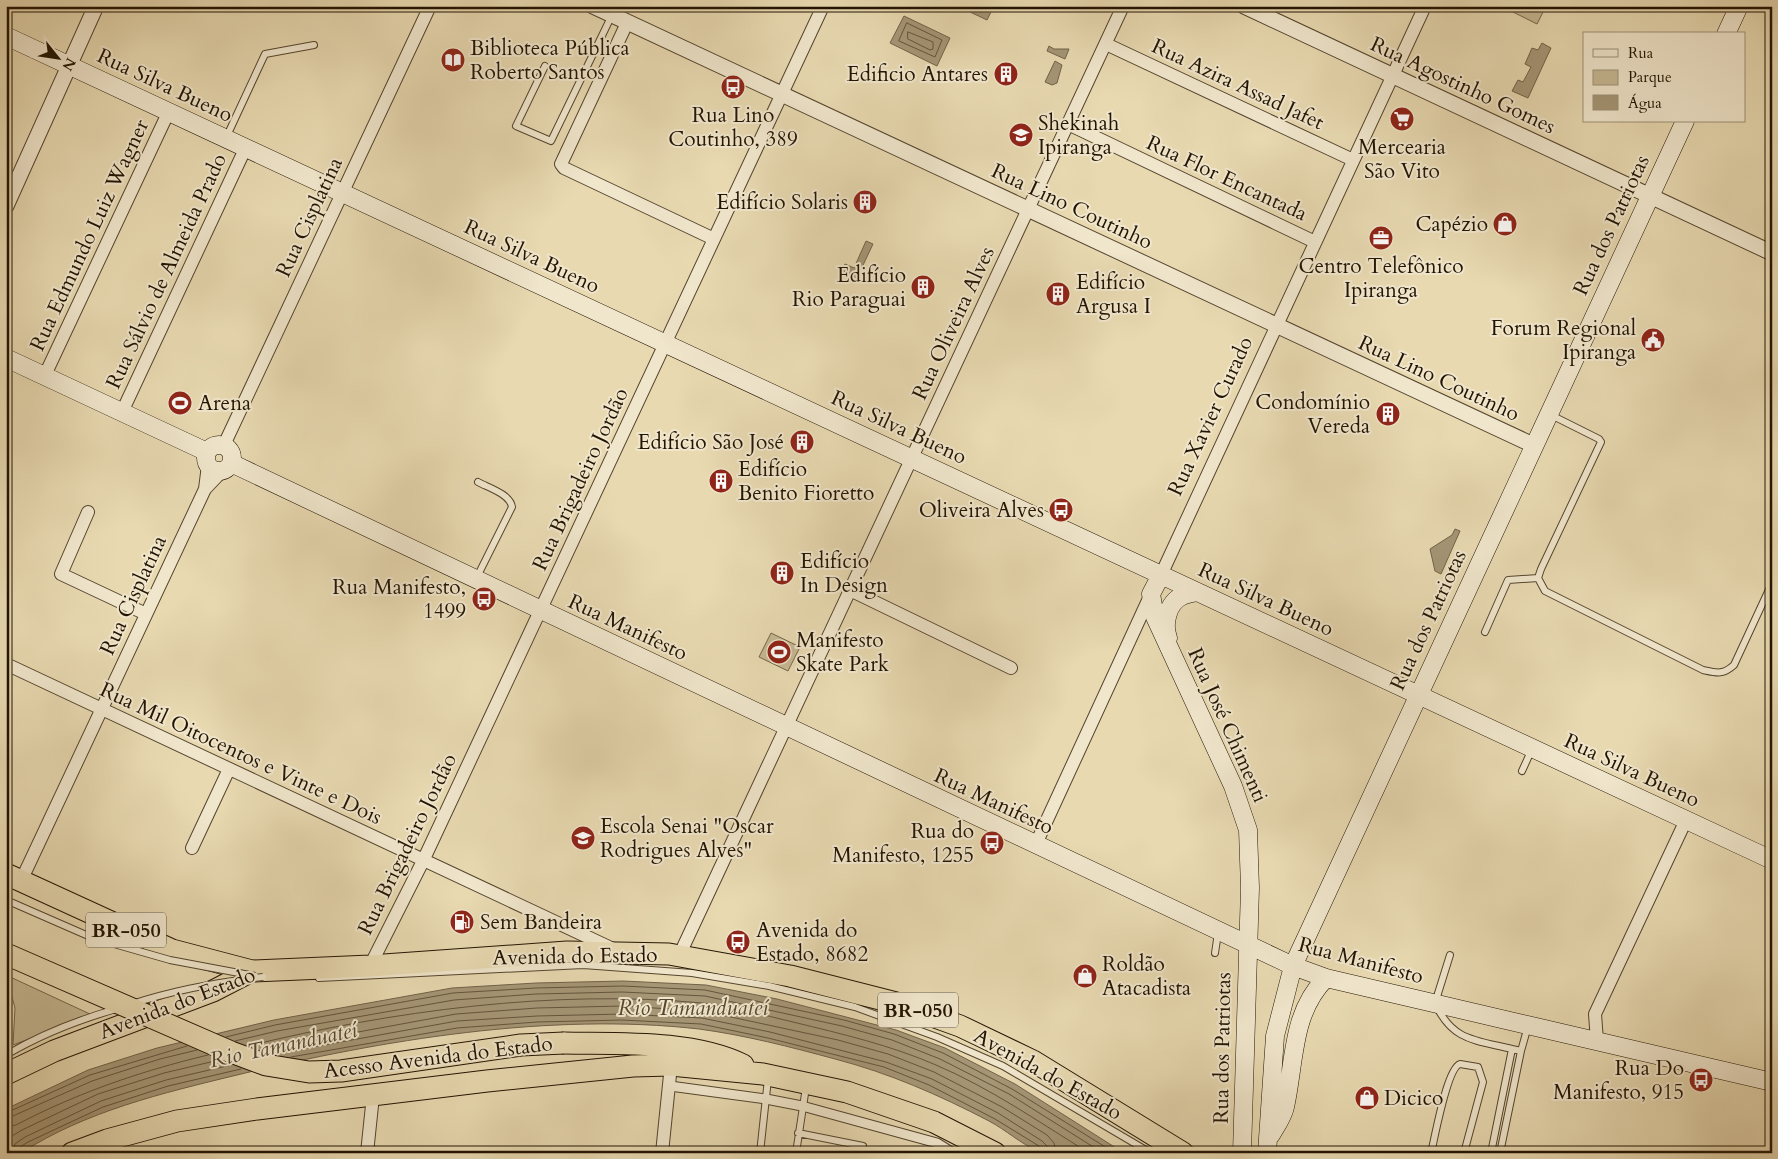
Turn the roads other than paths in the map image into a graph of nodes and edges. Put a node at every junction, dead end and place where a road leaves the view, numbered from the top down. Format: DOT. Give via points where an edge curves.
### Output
graph roads {
  1 [pos="96,6"];
  2 [pos="430,6"];
  3 [pos="593,6"];
  4 [pos="823,6"];
  5 [pos="1123,6"];
  6 [pos="1244,6"];
  7 [pos="1425,6"];
  8 [pos="1739,6"];
  9 [pos="612,15"];
  10 [pos="627,22"];
  11 [pos="1727,32"];
  12 [pos="6,36"];
  13 [pos="1106,44"];
  14 [pos="314,45"];
  15 [pos="70,65"];
  16 [pos="546,66"];
  17 [pos="1392,76"];
  18 [pos="782,94"];
  19 [pos="169,111"];
  20 [pos="1685,122"];
  21 [pos="1068,124"];
  22 [pos="226,138"];
  23 [pos="246,147"];
  24 [pos="1353,160"];
  25 [pos="10,189"];
  26 [pos="342,192"];
  27 [pos="1650,196"];
  28 [pos="6,206"];
  29 [pos="1028,209"];
  30 [pos="714,239"];
  31 [pos="1315,242"];
  32 [pos="1772,253"];
  33 [pos="1277,326"];
  34 [pos="665,343"];
  35 [pos="6,358"];
  36 [pos="45,375"];
  37 [pos="122,412"];
  38 [pos="1548,413"];
  39 [pos="224,445"];
  40 [pos="1533,445"];
  41 [pos="912,458"];
  42 [pos="217,463"];
  43 [pos="478,482"];
  44 [pos="88,512"];
  45 [pos="1161,575"];
  46 [pos="1538,578"];
  47 [pos="476,580"];
  48 [pos="1772,582"];
  49 [pos="850,590"];
  50 [pos="1197,592"];
  51 [pos="1151,594"];
  52 [pos="541,610"];
  53 [pos="146,614"];
  54 [pos="1485,632"];
  55 [pos="1168,644"];
  56 [pos="6,664"];
  57 [pos="1011,668"];
  58 [pos="1418,695"];
  59 [pos="101,709"];
  60 [pos="786,726"];
  61 [pos="1532,748"];
  62 [pos="229,769"];
  63 [pos="1522,771"];
  64 [pos="1686,820"];
  65 [pos="1035,846"];
  66 [pos="192,848"];
  67 [pos="1772,860"];
  68 [pos="423,861"];
  69 [pos="14,877"];
  70 [pos="6,900"];
  71 [pos="1218,931"];
  72 [pos="1247,945"];
  73 [pos="1216,952"];
  74 [pos="6,954"];
  75 [pos="622,954"];
  76 [pos="1450,955"];
  77 [pos="679,956"];
  78 [pos="370,966"];
  79 [pos="1293,966"];
  80 [pos="258,974"];
  81 [pos="282,978"];
  82 [pos="310,978"];
  83 [pos="1326,978"];
  84 [pos="1435,1003"];
  85 [pos="1528,1024"];
  86 [pos="1597,1041"];
  87 [pos="1512,1049"];
  88 [pos="1521,1051"];
  89 [pos="6,1056"];
  90 [pos="672,1065"];
  91 [pos="6,1074"];
  92 [pos="766,1075"];
  93 [pos="1772,1082"];
  94 [pos="807,1083"];
  95 [pos="670,1086"];
  96 [pos="373,1096"];
  97 [pos="766,1099"];
  98 [pos="802,1106"];
  99 [pos="798,1133"];
  100 [pos="863,1146"];
  101 [pos="971,1146"];
  102 [pos="1267,1147"];
  103 [pos="72,1153"];
  104 [pos="367,1153"];
  105 [pos="662,1153"];
  106 [pos="760,1153"];
  107 [pos="796,1153"];
  108 [pos="953,1153"];
  109 [pos="995,1153"];
  110 [pos="1151,1153"];
  111 [pos="1183,1153"];
  112 [pos="1242,1153"];
  113 [pos="1432,1153"];
  114 [pos="1464,1153"];
  115 [pos="1491,1153"];
  116 [pos="1500,1153"];
  1 -- 15 [label="street"];
  2 -- 26 [label="street, Rua Cisplatina"];
  3 -- 9 [label="street, Rua Lino Coutinho"];
  4 -- 18 [label="street, Rua Brigadeiro Jordão"];
  5 -- 13 [label="street, Rua Oliveira Alves"];
  6 -- 17 [label="street, Rua Agostinho Gomes"];
  7 -- 17 [label="street, Rua Xavier Curado"];
  8 -- 11 [label="main road"];
  9 -- 10 [label="street, Rua Lino Coutinho"];
  9 -- 16 [label="lane" via="551,141 516,126"];
  10 -- 18 [label="street, Rua Lino Coutinho"];
  10 -- 30 [label="street" via="561,164"];
  12 -- 15 [label="main road, Rua Silva Bueno"];
  13 -- 21 [label="street, Rua Oliveira Alves"];
  13 -- 24 [label="street, Rua Azira Assad Jafet"];
  14 -- 22 [label="lane" via="265,54"];
  15 -- 19 [label="main road, Rua Silva Bueno"];
  15 -- 25 [label="street"];
  17 -- 24 [label="street, Rua Xavier Curado"];
  17 -- 27 [label="street, Rua Agostinho Gomes"];
  18 -- 29 [label="street, Rua Lino Coutinho"];
  18 -- 30 [label="street, Rua Brigadeiro Jordão"];
  19 -- 22 [label="main road, Rua Silva Bueno"];
  19 -- 36 [label="street, Rua Edmundo Luiz Wagner"];
  20 -- 27 [label="main road, Rua dos Patriotas"];
  21 -- 29 [label="street, Rua Oliveira Alves"];
  21 -- 31 [label="street, Rua Flor Encantada"];
  22 -- 23 [label="main road, Rua Silva Bueno"];
  23 -- 26 [label="main road, Rua Silva Bueno"];
  23 -- 37 [label="street, Rua Sálvio de Almeida Prado"];
  24 -- 31 [label="street, Rua Xavier Curado"];
  25 -- 28 [label="street"];
  26 -- 34 [label="main road, Rua Silva Bueno"];
  26 -- 39 [label="street, Rua Cisplatina"];
  27 -- 32 [label="street, Rua Agostinho Gomes"];
  27 -- 38 [label="main road, Rua dos Patriotas"];
  29 -- 33 [label="street, Rua Lino Coutinho"];
  29 -- 41 [label="street, Rua Oliveira Alves"];
  30 -- 34 [label="street, Rua Brigadeiro Jordão"];
  31 -- 33 [label="street, Rua Xavier Curado"];
  33 -- 40 [label="street, Rua Lino Coutinho"];
  33 -- 45 [label="street, Rua Xavier Curado"];
  34 -- 41 [label="main road, Rua Silva Bueno"];
  34 -- 52 [label="street, Rua Brigadeiro Jordão"];
  35 -- 36 [label="main road, Rua Manifesto"];
  36 -- 37 [label="main road, Rua Manifesto"];
  37 -- 42 [label="main road, Rua Manifesto"];
  38 -- 40 [label="main road, Rua dos Patriotas"];
  38 -- 46 [label="lane" via="1601,442"];
  39 -- 42 [label="main road" via="216,444"];
  40 -- 58 [label="main road, Rua dos Patriotas"];
  41 -- 45 [label="main road, Rua Silva Bueno"];
  41 -- 49 [label="street, Rua Oliveira Alves"];
  42 -- 47 [label="main road, Rua Manifesto"];
  42 -- 53 [label="street, Rua Cisplatina"];
  43 -- 47 [label="lane" via="507,497 512,507"];
  44 -- 53 [label="street" via="61,574"];
  45 -- 50 [label="main road, Rua Silva Bueno"];
  45 -- 51 [label="main road, Rua Xavier Curado"];
  46 -- 48 [label="lane" via="1545,591 1703,670 1717,673 1726,672 1734,665"];
  46 -- 54 [label="lane" via="1508,580"];
  47 -- 52 [label="main road, Rua Manifesto"];
  49 -- 57 [label="street"];
  49 -- 60 [label="street, Rua Oliveira Alves"];
  50 -- 55 [label="main road, Rua José Chimenti" via="1181,596 1174,602 1166,619"];
  50 -- 58 [label="main road, Rua Silva Bueno"];
  51 -- 55 [label="main road, Rua José Chimenti" via="1155,617"];
  51 -- 65 [label="street, Rua Xavier Curado"];
  52 -- 60 [label="main road, Rua Manifesto"];
  52 -- 68 [label="street, Rua Brigadeiro Jordão"];
  53 -- 59 [label="street, Rua Cisplatina"];
  55 -- 72 [label="main road, Rua José Chimenti" via="1244,815 1251,861"];
  56 -- 59 [label="street, Rua Mil Oitocentos e Vinte e Dois"];
  58 -- 61 [label="main road, Rua Silva Bueno"];
  58 -- 79 [label="main road, Rua dos Patriotas"];
  59 -- 62 [label="street, Rua Mil Oitocentos e Vinte e Dois"];
  59 -- 69 [label="street, Rua Cisplatina"];
  60 -- 65 [label="main road, Rua Manifesto"];
  60 -- 77 [label="street, Rua Oliveira Alves"];
  61 -- 63 [label="lane"];
  61 -- 64 [label="main road, Rua Silva Bueno"];
  62 -- 66 [label="street"];
  62 -- 68 [label="street, Rua Mil Oitocentos e Vinte e Dois"];
  64 -- 67 [label="main road, Rua Silva Bueno"];
  64 -- 86 [label="street" via="1595,1014"];
  65 -- 71 [label="main road, Rua Manifesto"];
  68 -- 75 [label="street, Rua Mil Oitocentos e Vinte e Dois"];
  68 -- 78 [label="street, Rua Brigadeiro Jordão"];
  69 -- 80 [label="highway, BR-050" via="165,947"];
  70 -- 80 [label="lane, bridge" via="93,938 170,960"];
  71 -- 72 [label="main road, Rua Manifesto"];
  71 -- 73 [label="lane"];
  72 -- 79 [label="main road, Rua Manifesto"];
  72 -- 112 [label="main road, Rua dos Patriotas"];
  74 -- 92 [label="highway, Acesso Avenida do Estado, bridge" via="231,1052 266,1065 309,1072 341,1071 521,1045 564,1043 682,1048 733,1060"];
  75 -- 77 [label="highway, Avenida do Estado / BR-050"];
  75 -- 78 [label="highway, Avenida do Estado / BR-050" via="567,952"];
  76 -- 84 [label="lane"];
  77 -- 111 [label="highway, Avenida do Estado / BR-050" via="809,981 896,1003 960,1026 1033,1061"];
  78 -- 80 [label="highway, Avenida do Estado / BR-050"];
  79 -- 83 [label="main road, Rua Manifesto"];
  79 -- 102 [label="main road, Rua dos Patriotas" via="1275,1036"];
  80 -- 81 [label="lane"];
  80 -- 89 [label="lane, bridge" via="154,997 90,1016"];
  80 -- 91 [label="highway, Avenida do Estado" via="54,1051"];
  82 -- 110 [label="lane" via="583,965 692,973 769,986 855,1007 937,1037 1003,1066"];
  83 -- 84 [label="main road, Rua Manifesto"];
  83 -- 102 [label="main road" via="1313,993 1301,1017 1284,1110"];
  84 -- 85 [label="main road, Rua Manifesto"];
  84 -- 87 [label="lane" via="1440,1016 1457,1034"];
  85 -- 86 [label="main road, Rua Manifesto"];
  85 -- 88 [label="lane"];
  86 -- 93 [label="main road, Rua Manifesto"];
  87 -- 88 [label="lane"];
  87 -- 115 [label="lane"];
  88 -- 116 [label="lane"];
  90 -- 92 [label="highway"];
  90 -- 95 [label="street"];
  90 -- 96 [label="highway" via="487,1081"];
  92 -- 94 [label="highway"];
  92 -- 97 [label="lane"];
  94 -- 98 [label="lane"];
  94 -- 101 [label="highway" via="848,1092 934,1122"];
  95 -- 97 [label="street"];
  95 -- 105 [label="street"];
  96 -- 103 [label="highway" via="177,1122 107,1140"];
  96 -- 104 [label="street"];
  97 -- 98 [label="street"];
  97 -- 106 [label="lane"];
  98 -- 99 [label="lane"];
  98 -- 108 [label="street" via="937,1143"];
  99 -- 100 [label="lane"];
  99 -- 107 [label="lane"];
  101 -- 109 [label="highway"];
  113 -- 114 [label="lane" via="1453,1069 1460,1064 1478,1067 1483,1082"];
}
